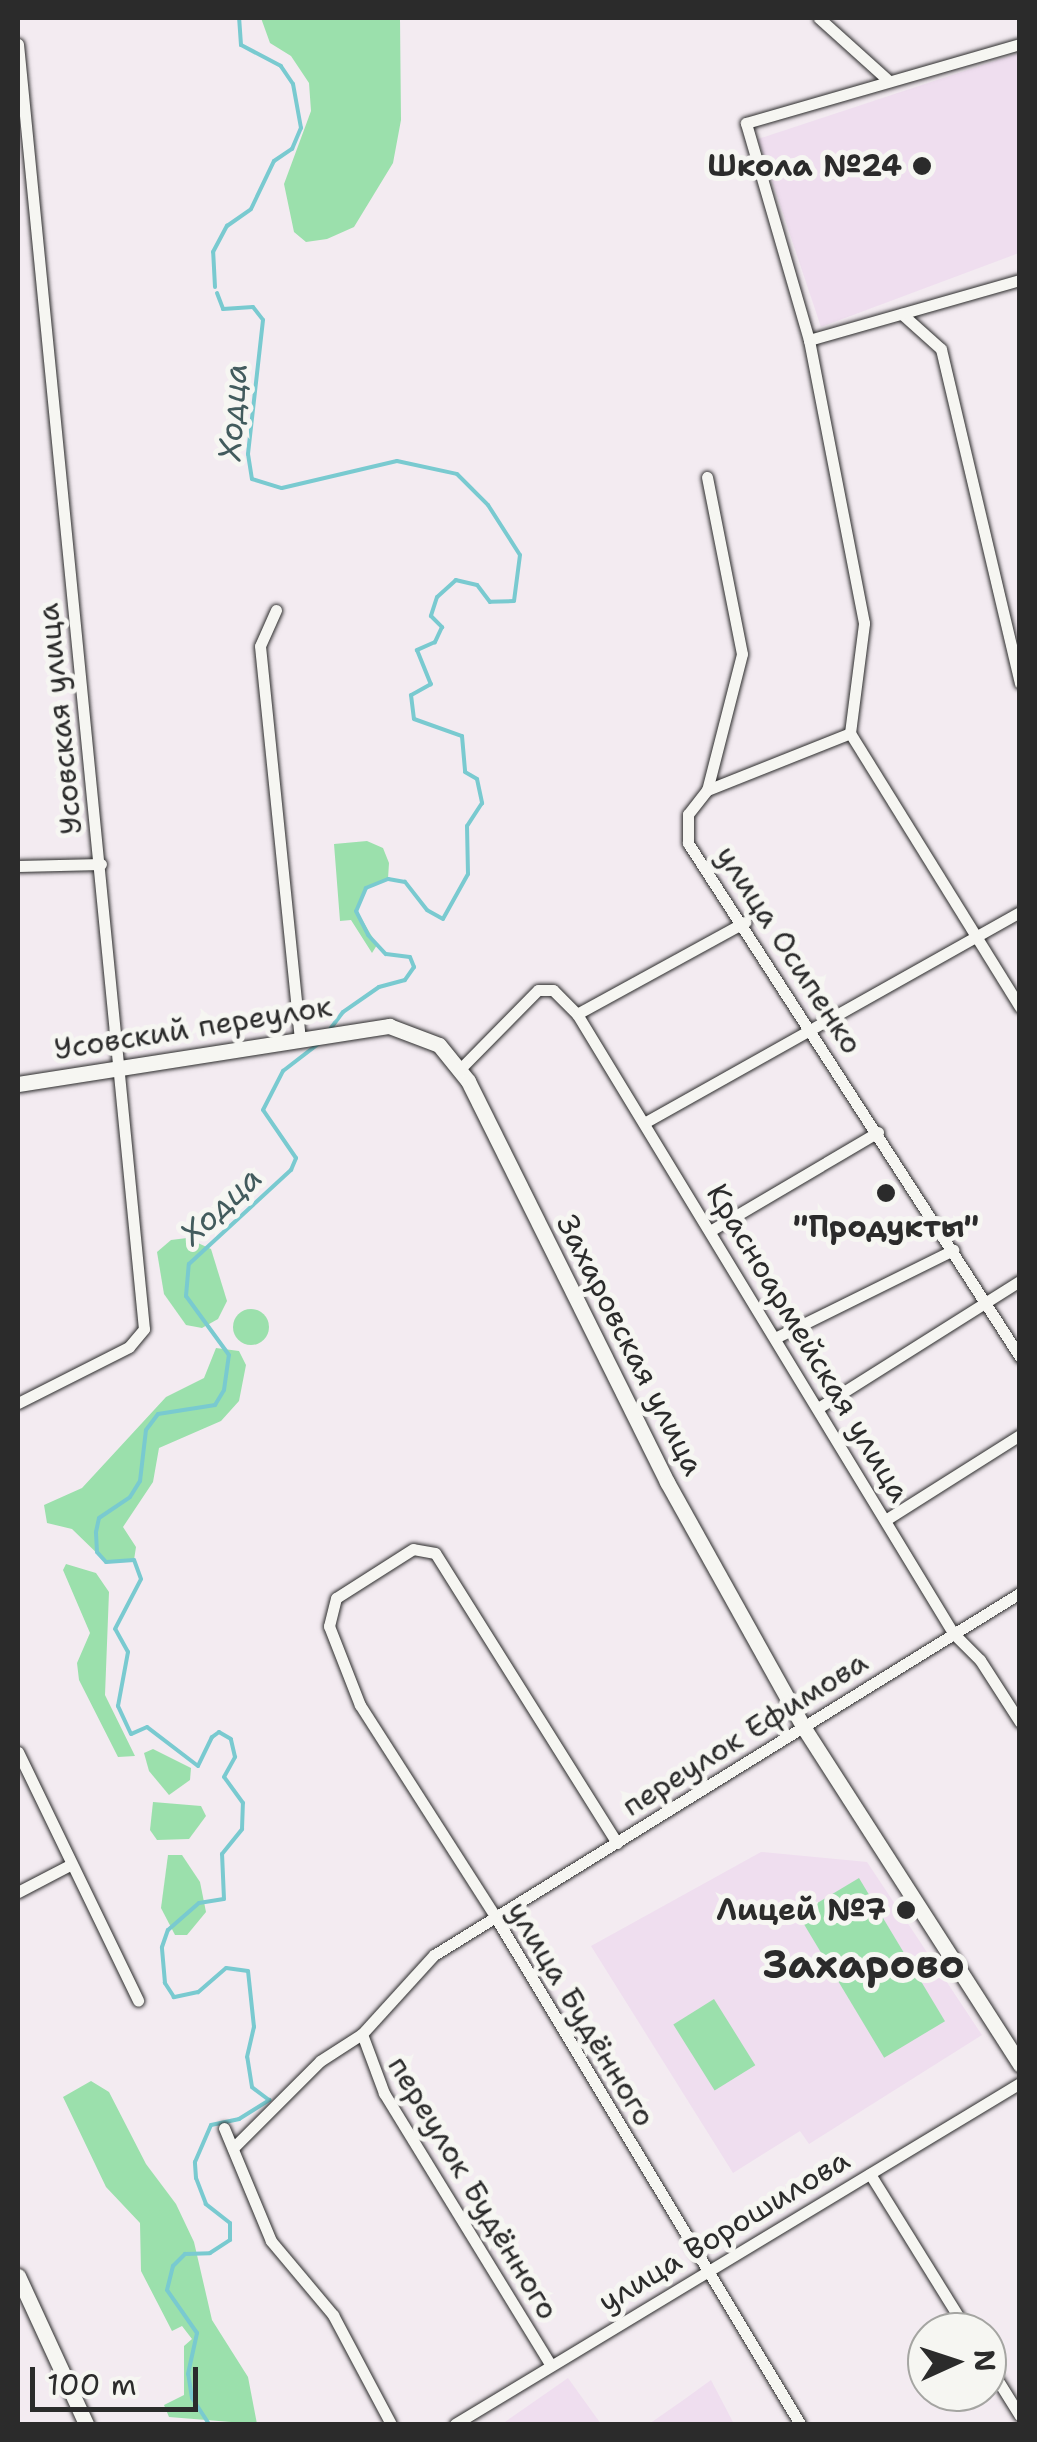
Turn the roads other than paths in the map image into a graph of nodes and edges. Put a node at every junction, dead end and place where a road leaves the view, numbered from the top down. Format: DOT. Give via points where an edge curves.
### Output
graph roads {
  1 [pos="819,18"];
  2 [pos="18,44"];
  3 [pos="1020,44"];
  4 [pos="889,81"];
  5 [pos="1020,280"];
  6 [pos="902,314"];
  7 [pos="809,340"];
  8 [pos="707,478"];
  9 [pos="276,610"];
  10 [pos="1020,683"];
  11 [pos="850,733"];
  12 [pos="708,790"];
  13 [pos="101,864"];
  14 [pos="18,866"];
  15 [pos="1020,912"];
  16 [pos="744,922"];
  17 [pos="974,936"];
  18 [pos="1020,1007"];
  19 [pos="577,1014"];
  20 [pos="811,1026"];
  21 [pos="377,1028"];
  22 [pos="308,1038"];
  23 [pos="121,1067"];
  24 [pos="460,1069"];
  25 [pos="18,1084"];
  26 [pos="644,1122"];
  27 [pos="878,1132"];
  28 [pos="710,1231"];
  29 [pos="953,1250"];
  30 [pos="1020,1281"];
  31 [pos="986,1302"];
  32 [pos="776,1338"];
  33 [pos="1020,1357"];
  34 [pos="18,1404"];
  35 [pos="818,1408"];
  36 [pos="1020,1436"];
  37 [pos="887,1520"];
  38 [pos="1020,1593"];
  39 [pos="953,1633"];
  40 [pos="1020,1722"];
  41 [pos="804,1728"];
  42 [pos="18,1752"];
  43 [pos="617,1844"];
  44 [pos="68,1866"];
  45 [pos="18,1892"];
  46 [pos="496,1918"];
  47 [pos="138,2000"];
  48 [pos="362,2034"];
  49 [pos="1020,2065"];
  50 [pos="1020,2082"];
  51 [pos="224,2128"];
  52 [pos="233,2148"];
  53 [pos="870,2174"];
  54 [pos="706,2271"];
  55 [pos="18,2276"];
  56 [pos="956,2312"];
  57 [pos="550,2364"];
  58 [pos="86,2424"];
  59 [pos="391,2424"];
  60 [pos="456,2424"];
  61 [pos="800,2424"];
  1 -- 4 [label="street"];
  2 -- 13 [label="street, Усовская улица"];
  3 -- 4 [label="street"];
  4 -- 7 [label="street" via="746,123"];
  5 -- 6 [label="street"];
  6 -- 7 [label="street"];
  6 -- 10 [label="street" via="942,349"];
  7 -- 11 [label="street" via="864,623"];
  8 -- 12 [label="street, улица Осипенко" via="742,654"];
  9 -- 22 [label="street" via="260,646"];
  11 -- 12 [label="street"];
  11 -- 17 [label="street"];
  12 -- 16 [label="street, улица Осипенко" via="684,828"];
  13 -- 14 [label="street"];
  13 -- 23 [label="street, Усовская улица"];
  15 -- 17 [label="street"];
  16 -- 19 [label="street"];
  16 -- 20 [label="street, улица Осипенко"];
  17 -- 18 [label="street"];
  17 -- 20 [label="street"];
  19 -- 24 [label="street, Красноармейская улица" via="553,990 538,990"];
  19 -- 26 [label="street, Красноармейская улица"];
  20 -- 26 [label="street"];
  20 -- 27 [label="street, улица Осипенко"];
  21 -- 22 [label="street, Усовский переулок"];
  21 -- 24 [label="street, Захаровская улица" via="424,1036"];
  22 -- 23 [label="street, Усовский переулок"];
  23 -- 25 [label="street, Усовский переулок"];
  23 -- 34 [label="street, Усовская улица" via="144,1329 129,1347"];
  24 -- 41 [label="street, Захаровская улица" via="667,1482"];
  26 -- 28 [label="street, Красноармейская улица"];
  27 -- 28 [label="street"];
  27 -- 29 [label="street, улица Осипенко"];
  28 -- 32 [label="street, Красноармейская улица"];
  29 -- 31 [label="street, улица Осипенко"];
  29 -- 32 [label="street"];
  30 -- 31 [label="street"];
  31 -- 33 [label="street, улица Осипенко"];
  31 -- 35 [label="street"];
  32 -- 35 [label="street, Красноармейская улица"];
  35 -- 37 [label="street, Красноармейская улица"];
  36 -- 37 [label="street"];
  37 -- 39 [label="street, Красноармейская улица"];
  38 -- 39 [label="street, переулок Ефимова"];
  39 -- 40 [label="street, Красноармейская улица" via="980,1660"];
  39 -- 41 [label="street, переулок Ефимова"];
  41 -- 43 [label="street, переулок Ефимова"];
  41 -- 49 [label="street, Захаровская улица"];
  42 -- 44 [label="street"];
  43 -- 46 [label="street, переулок Ефимова"];
  43 -- 46 [label="street, улица Будённого" via="436,1553 413,1549 353,1583 336,1598 329,1626 360,1705"];
  44 -- 45 [label="street"];
  44 -- 47 [label="street"];
  46 -- 48 [label="street, переулок Ефимова" via="417,1968"];
  46 -- 54 [label="street, улица Будённого"];
  48 -- 52 [label="street, переулок Ефимова" via="320,2061"];
  48 -- 57 [label="street, переулок Будённого" via="384,2093"];
  50 -- 53 [label="street, улица Ворошилова"];
  51 -- 52 [label="street"];
  52 -- 59 [label="street" via="272,2241 334,2315"];
  53 -- 54 [label="street, улица Ворошилова"];
  53 -- 56 [label="street"];
  54 -- 57 [label="street, улица Ворошилова"];
  54 -- 61 [label="street, улица Будённого"];
  55 -- 58 [label="street"];
  57 -- 60 [label="street, улица Ворошилова"];
}
